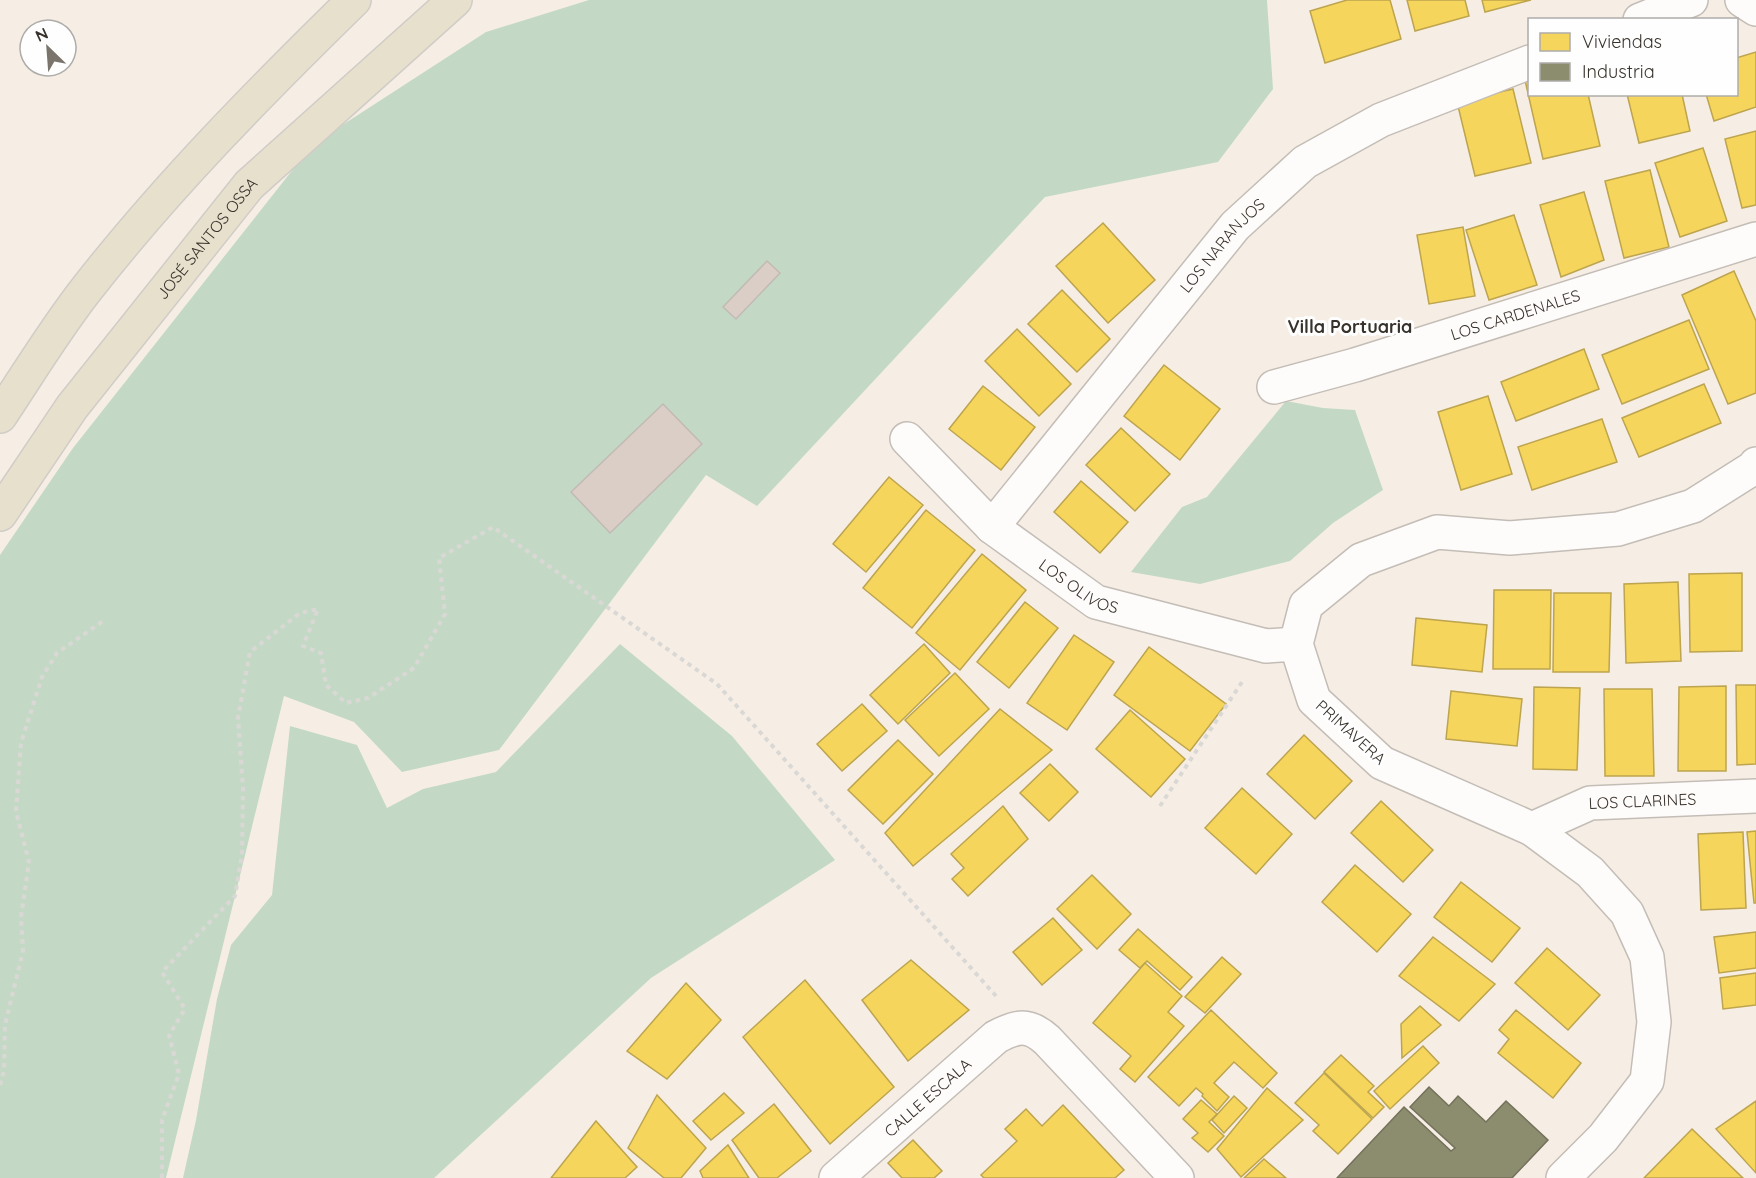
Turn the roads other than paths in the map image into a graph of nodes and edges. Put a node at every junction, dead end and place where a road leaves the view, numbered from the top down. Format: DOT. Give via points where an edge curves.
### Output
graph roads {
  1 [pos="354,0"];
  2 [pos="454,0"];
  3 [pos="1690,0"];
  4 [pos="1645,18"];
  5 [pos="1528,63"];
  6 [pos="1756,238"];
  7 [pos="1274,387"];
  8 [pos="0,416"];
  9 [pos="907,439"];
  10 [pos="1756,464"];
  11 [pos="0,514"];
  12 [pos="992,527"];
  13 [pos="1281,645"];
  14 [pos="1756,796"];
  15 [pos="1532,829"];
  16 [pos="836,1178"];
  17 [pos="1177,1178"];
  18 [pos="1563,1178"];
  1 -- 8 [label="highway" via="278,74 160,201 84,292"];
  2 -- 11 [label="highway, JOSÉ SANTOS OSSA" via="249,185 72,407"];
  3 -- 4 [label="street"];
  5 -- 12 [label="street, LOS NARANJOS" via="1381,120 1305,162 1235,226"];
  6 -- 7 [label="street, LOS CARDENALES"];
  9 -- 12 [label="street, LOS OLIVOS"];
  10 -- 13 [label="street" via="1693,506 1618,529 1510,538 1437,532 1361,560 1306,605"];
  12 -- 13 [label="street, LOS OLIVOS" via="1096,602"];
  13 -- 15 [label="street, PRIMAVERA" via="1314,700 1382,763"];
  14 -- 15 [label="street, LOS CLARINES" via="1590,804"];
  15 -- 18 [label="street, PRIMAVERA" via="1590,872 1627,913 1647,957 1654,1022 1647,1080 1603,1138"];
  16 -- 17 [label="street, CALLE ESCALA" via="996,1038 1011,1029 1024,1028 1037,1031 1047,1040"];
}
